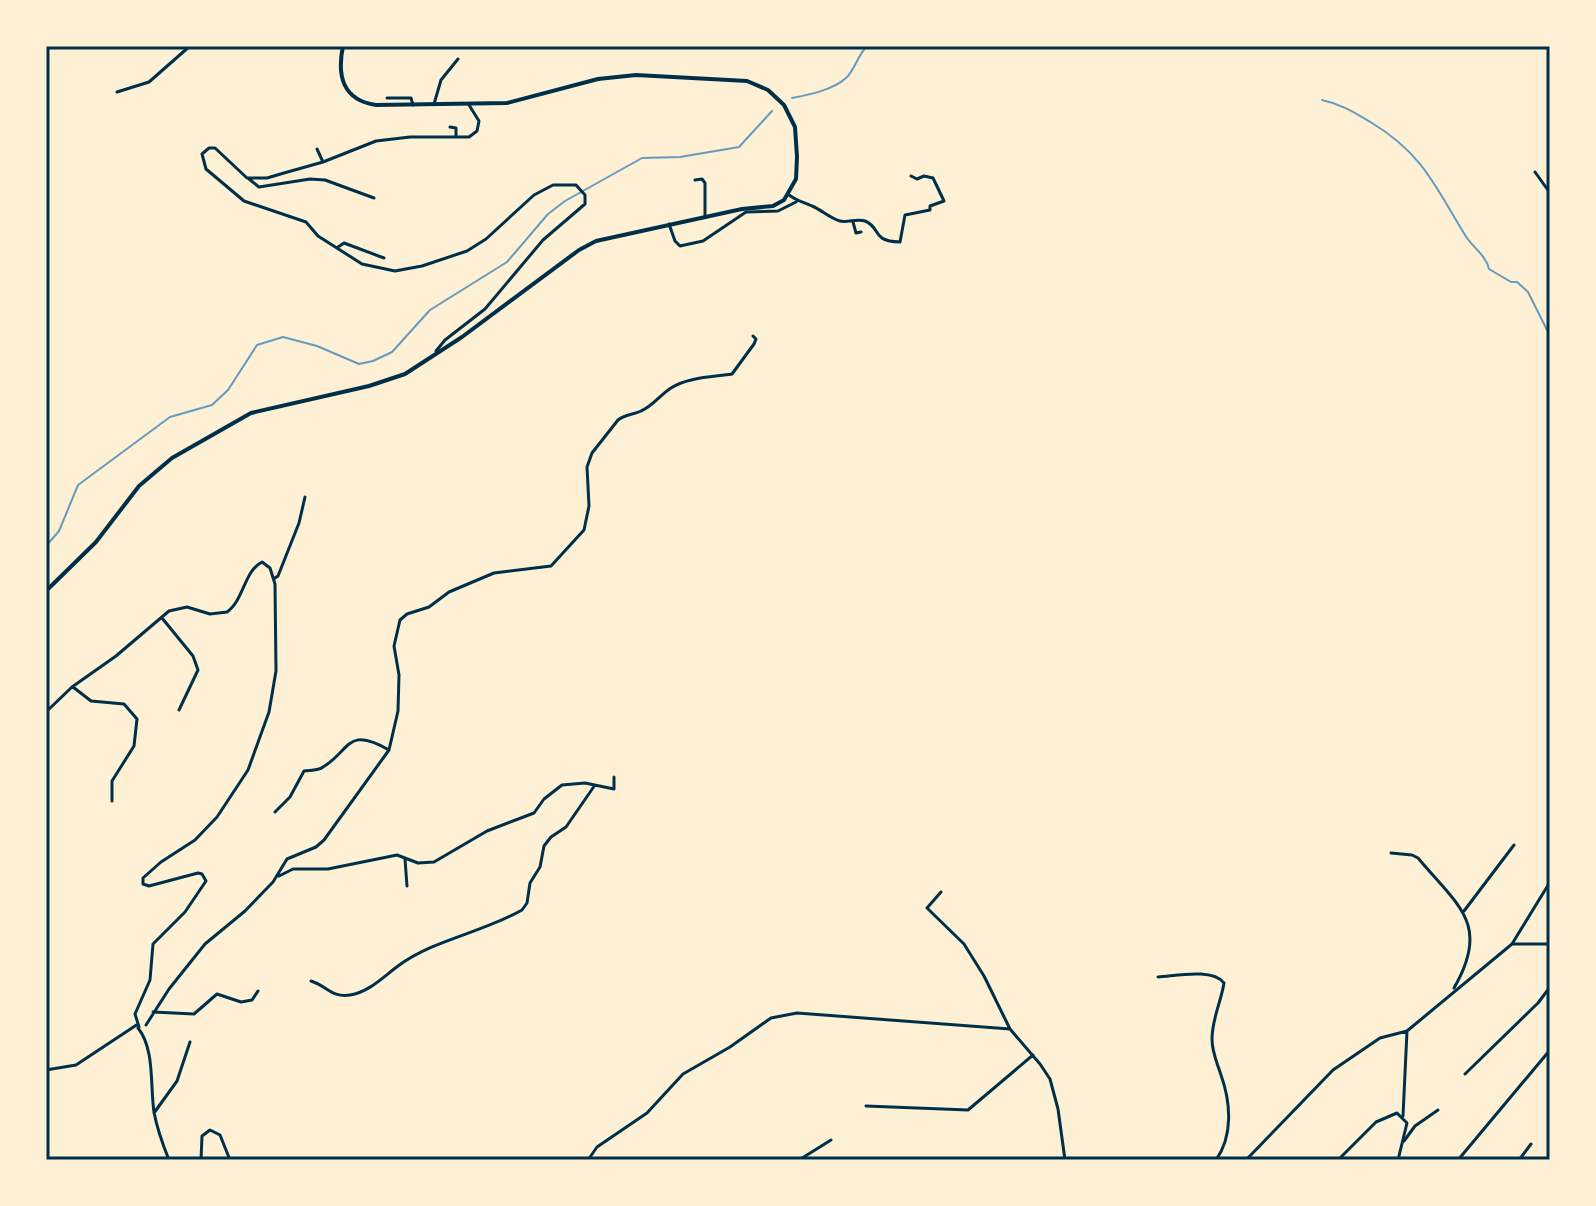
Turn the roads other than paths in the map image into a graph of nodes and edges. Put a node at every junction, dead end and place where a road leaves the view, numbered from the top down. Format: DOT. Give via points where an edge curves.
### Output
graph roads {
  1 [pos="190,46"];
  2 [pos="343,46"];
  3 [pos="458,59"];
  4 [pos="117,92"];
  5 [pos="387,98"];
  6 [pos="434,104"];
  7 [pos="413,105"];
  8 [pos="469,105"];
  9 [pos="450,127"];
  10 [pos="456,137"];
  11 [pos="317,149"];
  12 [pos="323,162"];
  13 [pos="1535,172"];
  14 [pos="911,176"];
  15 [pos="247,178"];
  16 [pos="695,180"];
  17 [pos="1550,193"];
  18 [pos="789,195"];
  19 [pos="374,198"];
  20 [pos="797,202"];
  21 [pos="705,216"];
  22 [pos="853,222"];
  23 [pos="669,224"];
  24 [pos="861,232"];
  25 [pos="338,247"];
  26 [pos="384,258"];
  27 [pos="753,336"];
  28 [pos="432,357"];
  29 [pos="305,497"];
  30 [pos="273,579"];
  31 [pos="46,591"];
  32 [pos="162,617"];
  33 [pos="72,687"];
  34 [pos="179,710"];
  35 [pos="46,712"];
  36 [pos="389,750"];
  37 [pos="614,777"];
  38 [pos="595,785"];
  39 [pos="112,801"];
  40 [pos="275,812"];
  41 [pos="1514,845"];
  42 [pos="1391,853"];
  43 [pos="405,859"];
  44 [pos="279,876"];
  45 [pos="1550,882"];
  46 [pos="407,886"];
  47 [pos="941,892"];
  48 [pos="1464,911"];
  49 [pos="1512,944"];
  50 [pos="1550,944"];
  51 [pos="1158,977"];
  52 [pos="311,981"];
  53 [pos="1550,987"];
  54 [pos="258,991"];
  55 [pos="1452,991"];
  56 [pos="153,1012"];
  57 [pos="138,1025"];
  58 [pos="146,1025"];
  59 [pos="1010,1029"];
  60 [pos="1407,1031"];
  61 [pos="143,1033"];
  62 [pos="190,1042"];
  63 [pos="1550,1050"];
  64 [pos="1033,1055"];
  65 [pos="46,1070"];
  66 [pos="1465,1074"];
  67 [pos="866,1106"];
  68 [pos="1438,1110"];
  69 [pos="154,1113"];
  70 [pos="1403,1116"];
  71 [pos="831,1140"];
  72 [pos="1404,1141"];
  73 [pos="1531,1144"];
  74 [pos="169,1160"];
  75 [pos="201,1160"];
  76 [pos="230,1160"];
  77 [pos="588,1160"];
  78 [pos="799,1160"];
  79 [pos="1065,1160"];
  80 [pos="1216,1160"];
  81 [pos="1246,1160"];
  82 [pos="1338,1160"];
  83 [pos="1398,1160"];
  84 [pos="1458,1160"];
  85 [pos="1519,1160"];
  1 -- 4 [label="street" via="149,82"];
  2 -- 7 [label="main road" via="340,77 350,92 370,104"];
  3 -- 6 [label="street" via="441,80"];
  5 -- 7 [label="street" via="411,98"];
  6 -- 7 [label="main road"];
  6 -- 8 [label="main road"];
  8 -- 10 [label="street" via="479,128 474,135"];
  8 -- 18 [label="main road" via="507,103 621,76 747,81 779,98 795,127 797,170"];
  9 -- 10 [label="street" via="456,128"];
  10 -- 12 [label="street" via="376,141"];
  11 -- 12 [label="street"];
  12 -- 15 [label="street" via="267,178"];
  13 -- 17 [label="street"];
  14 -- 22 [label="street" via="933,178 944,201 905,215 900,242 879,238 862,219"];
  15 -- 19 [label="street" via="259,187 325,180"];
  15 -- 25 [label="street" via="215,148 202,154 206,169 238,197 306,222"];
  16 -- 21 [label="street" via="705,183"];
  18 -- 20 [label="street"];
  18 -- 21 [label="main road" via="773,206"];
  20 -- 22 [label="street"];
  20 -- 23 [label="street" via="778,211 746,212 703,241 680,246"];
  21 -- 23 [label="main road"];
  22 -- 24 [label="street" via="856,233"];
  23 -- 28 [label="main road" via="605,238 579,250"];
  25 -- 26 [label="street" via="344,243"];
  25 -- 28 [label="street" via="372,267 408,270 476,245 553,185 581,189 585,204 543,240 485,309"];
  27 -- 36 [label="street" via="754,344 732,374 683,382 652,406 618,420 587,467 584,530 551,566 494,573 400,620 394,646 398,711"];
  28 -- 31 [label="main road" via="386,381 251,413 193,445 139,486 96,542"];
  29 -- 30 [label="street"];
  30 -- 32 [label="street" via="267,565 258,563 227,612 210,614 187,607"];
  30 -- 57 [label="street" via="275,684 248,770 210,825 143,878 149,886 198,873 206,881 153,944 148,986 135,1014"];
  32 -- 33 [label="street"];
  32 -- 34 [label="street" via="198,670"];
  33 -- 35 [label="street"];
  33 -- 39 [label="street" via="91,701 124,704 137,719 134,746 112,781"];
  36 -- 40 [label="street" via="371,741 352,742 323,768 304,771"];
  36 -- 44 [label="street" via="324,840 287,859"];
  37 -- 38 [label="street" via="614,789"];
  38 -- 43 [label="street" via="562,785 534,813 487,831 444,858 426,863"];
  38 -- 52 [label="street" via="566,827 544,846 522,910 430,946 357,993 335,996"];
  41 -- 48 [label="street"];
  42 -- 48 [label="street" via="1418,858"];
  43 -- 44 [label="street" via="397,855 328,869 298,868"];
  43 -- 46 [label="street"];
  44 -- 56 [label="street" via="205,944"];
  45 -- 49 [label="street"];
  47 -- 59 [label="street" via="927,908 964,944"];
  48 -- 55 [label="street" via="1470,950"];
  49 -- 50 [label="street"];
  49 -- 55 [label="street"];
  51 -- 80 [label="street" via="1209,975 1224,984 1212,1037 1229,1131"];
  53 -- 66 [label="street"];
  54 -- 56 [label="street" via="246,1002 214,995 194,1014"];
  55 -- 60 [label="street"];
  56 -- 58 [label="street"];
  57 -- 58 [label="street"];
  57 -- 61 [label="street"];
  57 -- 65 [label="street" via="76,1065"];
  58 -- 61 [label="street"];
  59 -- 64 [label="street"];
  59 -- 77 [label="street" via="797,1013 777,1016 678,1078 647,1113 597,1147"];
  60 -- 70 [label="street"];
  60 -- 81 [label="street" via="1380,1038 1333,1070"];
  61 -- 69 [label="street"];
  62 -- 69 [label="street" via="177,1081"];
  63 -- 84 [label="street"];
  64 -- 67 [label="street" via="968,1110"];
  64 -- 79 [label="street" via="1054,1089"];
  68 -- 72 [label="street"];
  69 -- 74 [label="street"];
  70 -- 72 [label="street"];
  70 -- 82 [label="street" via="1394,1113 1376,1122"];
  71 -- 78 [label="street"];
  72 -- 83 [label="street"];
  73 -- 85 [label="street"];
  75 -- 76 [label="street" via="202,1136 210,1130 220,1135"];
}
